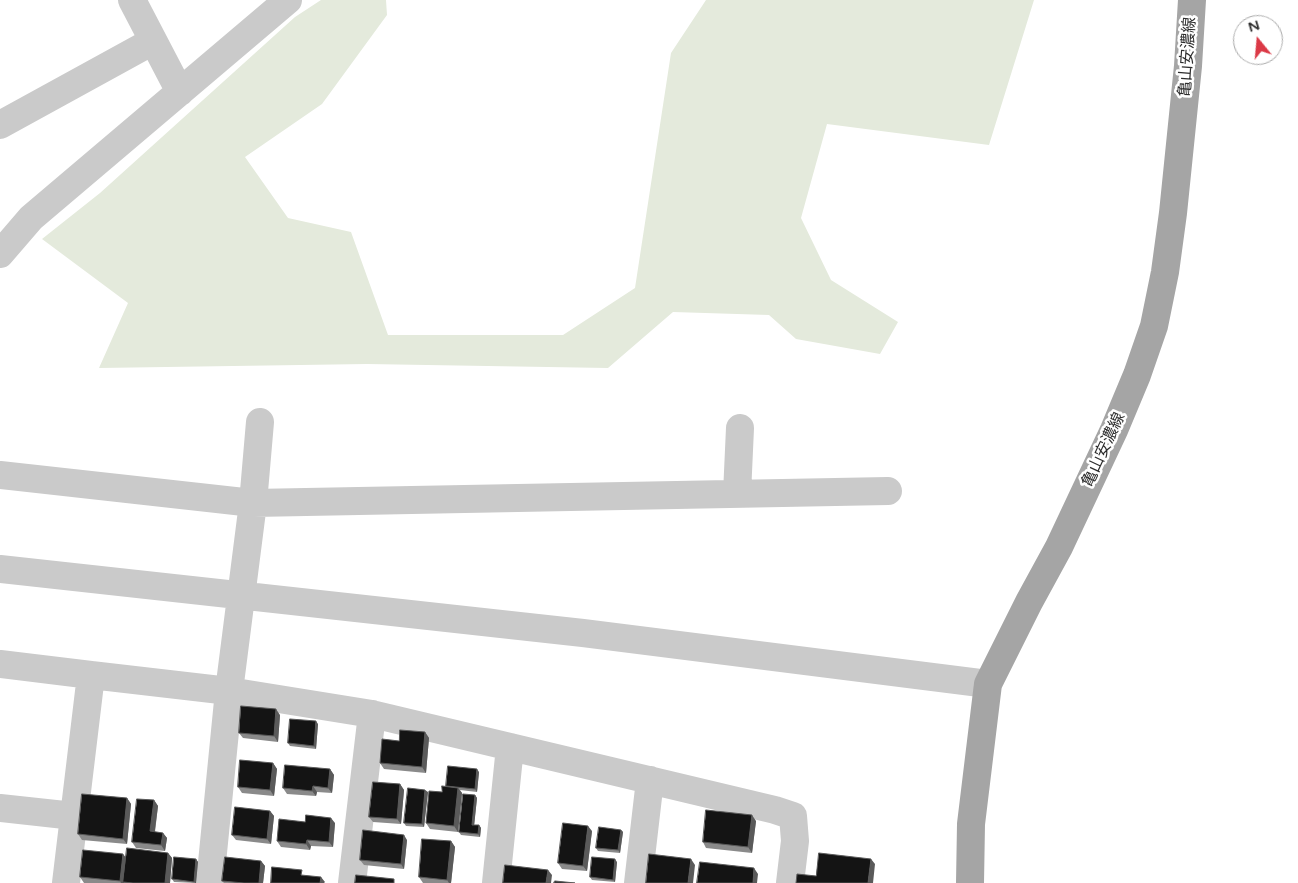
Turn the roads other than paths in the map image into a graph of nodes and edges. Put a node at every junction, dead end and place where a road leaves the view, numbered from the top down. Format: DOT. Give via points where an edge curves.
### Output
graph roads {
  1 [pos="132,0"];
  2 [pos="288,0"];
  3 [pos="1192,0"];
  4 [pos="153,41"];
  5 [pos="180,92"];
  6 [pos="0,125"];
  7 [pos="0,254"];
  8 [pos="260,422"];
  9 [pos="740,428"];
  10 [pos="0,475"];
  11 [pos="888,491"];
  12 [pos="737,494"];
  13 [pos="253,503"];
  14 [pos="0,569"];
  15 [pos="241,595"];
  16 [pos="0,664"];
  17 [pos="91,675"];
  18 [pos="988,684"];
  19 [pos="229,691"];
  20 [pos="372,714"];
  21 [pos="510,747"];
  22 [pos="650,780"];
  23 [pos="0,808"];
  24 [pos="74,816"];
  25 [pos="66,883"];
  26 [pos="210,883"];
  27 [pos="352,883"];
  28 [pos="496,883"];
  29 [pos="638,883"];
  30 [pos="790,883"];
  31 [pos="970,883"];
  1 -- 4 [label="street"];
  2 -- 5 [label="street"];
  3 -- 18 [label="main road, 亀山安濃線" via="1174,213 1154,326 1114,430 1059,547"];
  4 -- 5 [label="street"];
  4 -- 6 [label="street"];
  5 -- 7 [label="street" via="31,218"];
  8 -- 13 [label="street"];
  9 -- 12 [label="street"];
  10 -- 13 [label="street"];
  11 -- 12 [label="street"];
  12 -- 13 [label="street"];
  13 -- 15 [label="street"];
  14 -- 15 [label="street"];
  15 -- 18 [label="street" via="583,633"];
  15 -- 19 [label="street"];
  16 -- 17 [label="street"];
  17 -- 19 [label="street"];
  17 -- 24 [label="street"];
  18 -- 31 [label="main road, 亀山安濃線" via="971,824"];
  19 -- 20 [label="street"];
  19 -- 26 [label="street"];
  20 -- 21 [label="street"];
  20 -- 27 [label="street"];
  21 -- 22 [label="street"];
  21 -- 28 [label="street"];
  22 -- 29 [label="street"];
  22 -- 30 [label="street" via="793,816 795,841"];
  23 -- 24 [label="street"];
  24 -- 25 [label="street"];
}
